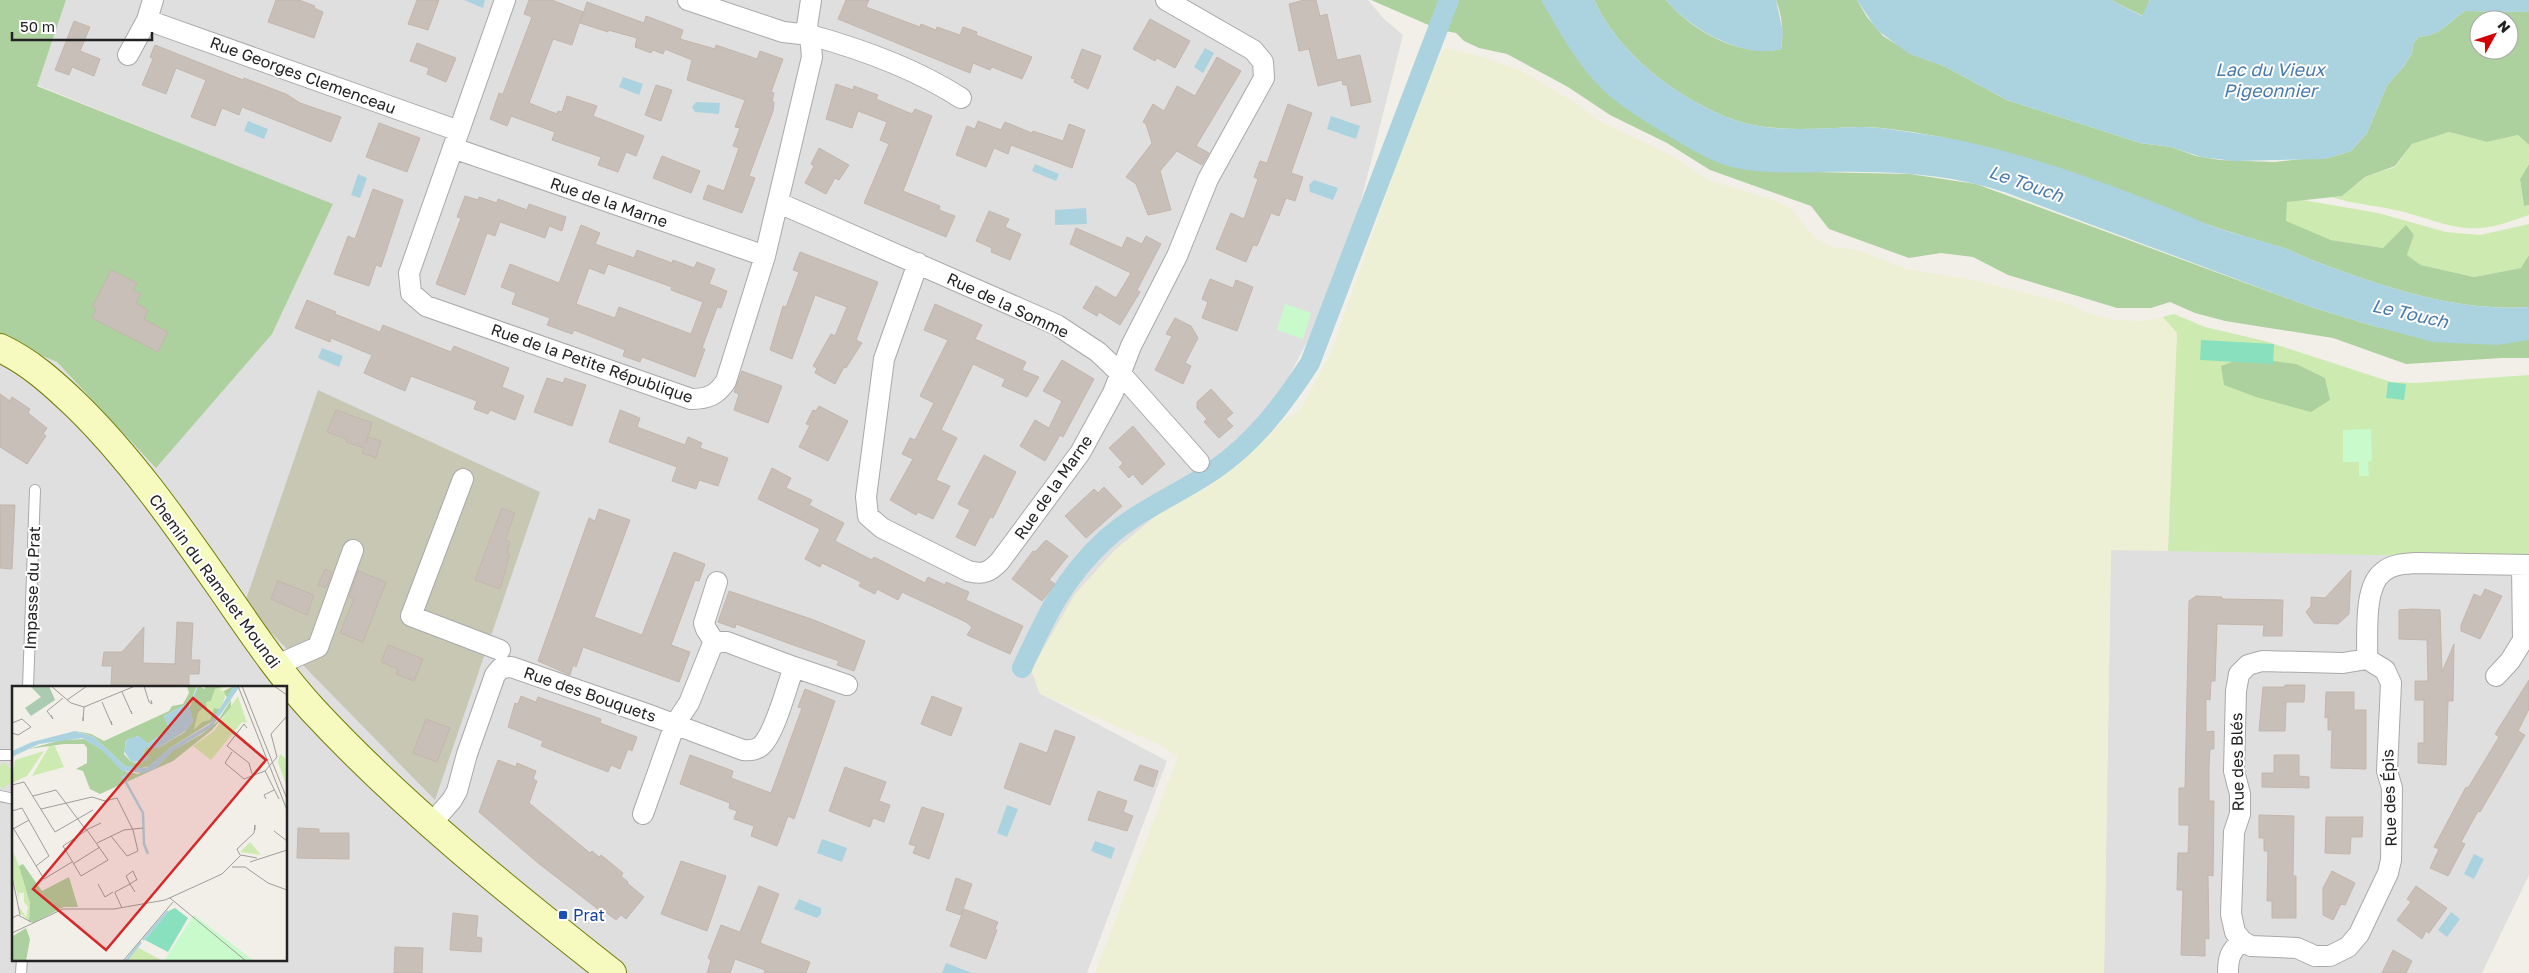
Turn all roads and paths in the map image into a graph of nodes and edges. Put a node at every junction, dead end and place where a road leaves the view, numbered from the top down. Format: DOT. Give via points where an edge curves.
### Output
graph roads {
  1 [pos="154,0"];
  2 [pos="505,0"];
  3 [pos="688,0"];
  4 [pos="811,0"];
  5 [pos="1166,0"];
  6 [pos="147,20"];
  7 [pos="810,35"];
  8 [pos="128,56"];
  9 [pos="961,98"];
  10 [pos="456,140"];
  11 [pos="779,203"];
  12 [pos="765,256"];
  13 [pos="918,263"];
  14 [pos="0,348"];
  15 [pos="1120,373"];
  16 [pos="1199,462"];
  17 [pos="463,479"];
  18 [pos="35,490"];
  19 [pos="353,550"];
  20 [pos="2526,565"];
  21 [pos="717,582"];
  22 [pos="715,643"];
  23 [pos="502,658"];
  24 [pos="2367,659"];
  25 [pos="277,664"];
  26 [pos="794,666"];
  27 [pos="2496,676"];
  28 [pos="847,685"];
  29 [pos="28,686"];
  30 [pos="674,724"];
  31 [pos="643,814"];
  32 [pos="431,824"];
  33 [pos="2242,941"];
  34 [pos="22,960"];
  35 [pos="2331,964"];
  36 [pos="21,973"];
  37 [pos="612,973"];
  38 [pos="2228,973"];
  1 -- 6 [label="street"];
  2 -- 10 [label="street, Rue de la Petite République"];
  3 -- 7 [label="street" via="783,32"];
  4 -- 7 [label="street, Rue de la Petite République" via="807,26"];
  5 -- 15 [label="street, Rue de la Marne" via="1253,50 1259,55 1265,71 1208,180 1178,256"];
  6 -- 8 [label="street"];
  6 -- 10 [label="street, Rue Georges Clemenceau"];
  7 -- 9 [label="street" via="936,82"];
  7 -- 11 [label="street, Rue de la Petite République" via="812,57"];
  10 -- 12 [label="street, Rue de la Marne"];
  10 -- 12 [label="street, Rue de la Petite République" via="409,273 411,293 426,306 691,399 703,399 714,396 726,381"];
  11 -- 12 [label="street, Rue de la Petite République"];
  11 -- 13 [label="street, Rue de la Somme"];
  13 -- 15 [label="street, Rue de la Somme" via="1058,325 1098,352"];
  13 -- 15 [label="street, Rue de la Marne" via="884,359 866,497 868,516 882,528 968,571 986,573 1000,561 1080,453 1113,393"];
  14 -- 25 [label="main road, Chemin du Ramelet Moundi" via="38,370 123,454"];
  15 -- 16 [label="street, Rue de la Somme"];
  17 -- 23 [label="street, Rue des Bouquets" via="411,616"];
  18 -- 29 [label="lane, Impasse du Prat"];
  19 -- 25 [label="street" via="318,647"];
  20 -- 24 [label="street" via="2416,562 2384,570 2377,577 2369,596"];
  20 -- 27 [label="street" via="2523,640"];
  21 -- 22 [label="street" via="704,623"];
  22 -- 26 [label="street" via="732,644"];
  22 -- 30 [label="street, Rue des Bouquets" via="705,659 689,703"];
  23 -- 30 [label="street, Rue des Bouquets" via="511,667"];
  23 -- 32 [label="street" via="495,675 483,734 455,796"];
  24 -- 33 [label="street, Rue des Blés" via="2342,662 2262,661 2248,664 2239,674 2234,772 2240,794 2240,814 2234,832 2231,914 2234,932"];
  24 -- 35 [label="street, Rue des Épis" via="2385,670 2391,683 2387,771 2392,788 2391,860 2359,934"];
  25 -- 32 [label="main road, Chemin du Ramelet Moundi" via="312,709"];
  26 -- 28 [label="street"];
  26 -- 30 [label="street, Rue des Bouquets" via="770,733 759,747 743,750"];
  30 -- 31 [label="street, Rue des Bouquets"];
  32 -- 37 [label="main road, Chemin du Ramelet Moundi"];
  33 -- 35 [label="street" via="2251,946 2297,948"];
  33 -- 38 [label="street" via="2232,949 2228,958"];
  34 -- 36 [label="lane"];
}
